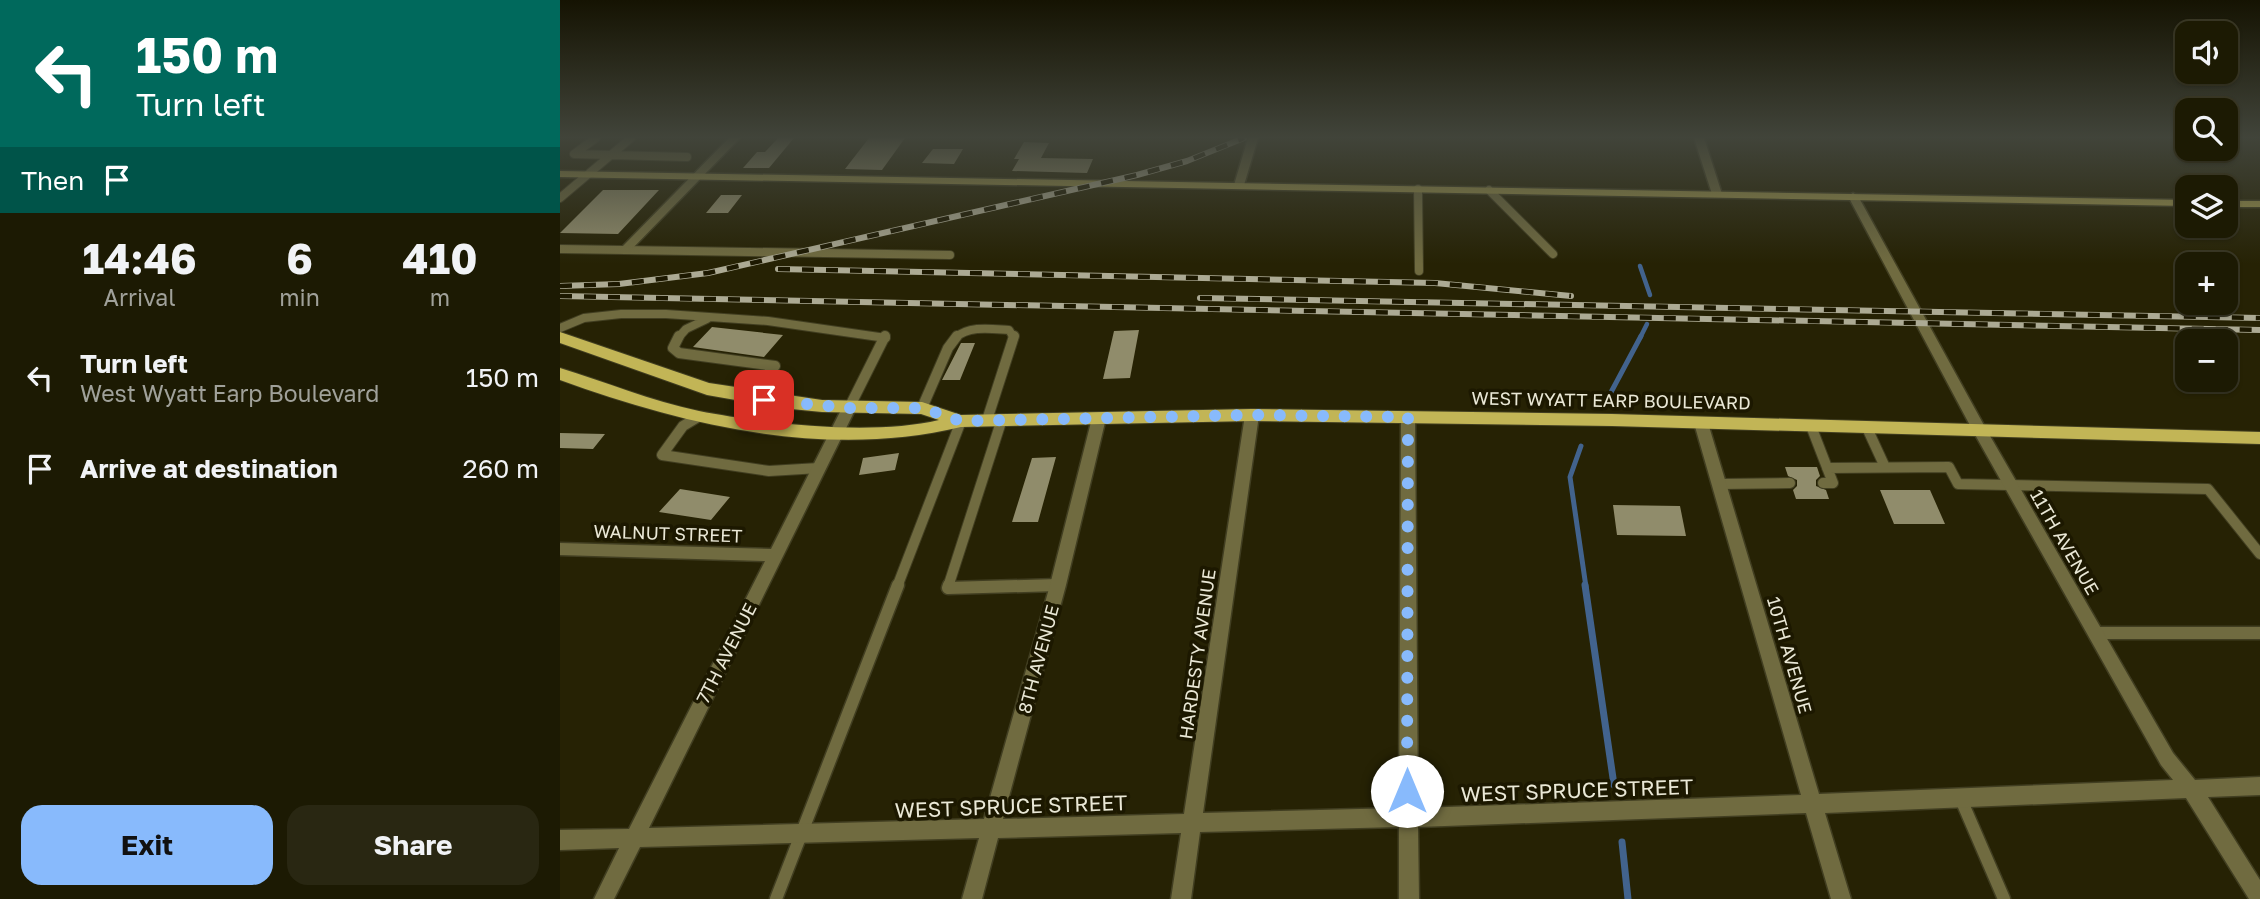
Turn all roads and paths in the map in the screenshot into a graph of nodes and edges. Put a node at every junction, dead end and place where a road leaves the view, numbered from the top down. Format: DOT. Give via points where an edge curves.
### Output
graph roads {
  1 [pos="581,180"];
  2 [pos="697,180"];
  3 [pos="899,180"];
  4 [pos="1240,180"];
  5 [pos="1712,180"];
  6 [pos="1238,185"];
  7 [pos="1418,189"];
  8 [pos="1489,190"];
  9 [pos="1717,194"];
  10 [pos="1853,196"];
  11 [pos="560,198"];
  12 [pos="2175,203"];
  13 [pos="2238,204"];
  14 [pos="2260,204"];
  15 [pos="560,249"];
  16 [pos="625,250"];
  17 [pos="1553,254"];
  18 [pos="950,255"];
  19 [pos="1419,271"];
  20 [pos="711,317"];
  21 [pos="560,328"];
  22 [pos="560,337"];
  23 [pos="560,374"];
  24 [pos="747,397"];
  25 [pos="849,408"];
  26 [pos="922,408"];
  27 [pos="1252,415"];
  28 [pos="698,417"];
  29 [pos="1408,417"];
  30 [pos="1099,418"];
  31 [pos="995,419"];
  32 [pos="961,421"];
  33 [pos="1701,422"];
  34 [pos="1811,426"];
  35 [pos="1867,428"];
  36 [pos="1980,431"];
  37 [pos="834,433"];
  38 [pos="2259,439"];
  39 [pos="1885,467"];
  40 [pos="818,468"];
  41 [pos="1827,468"];
  42 [pos="1790,483"];
  43 [pos="1823,483"];
  44 [pos="1719,484"];
  45 [pos="2010,484"];
  46 [pos="560,549"];
  47 [pos="2260,554"];
  48 [pos="775,555"];
  49 [pos="1058,584"];
  50 [pos="2095,633"];
  51 [pos="2260,633"];
  52 [pos="2260,786"];
  53 [pos="2191,789"];
  54 [pos="1960,797"];
  55 [pos="1813,803"];
  56 [pos="1407,818"];
  57 [pos="1191,824"];
  58 [pos="992,830"];
  59 [pos="800,836"];
  60 [pos="633,839"];
  61 [pos="560,840"];
  62 [pos="2260,898"];
  63 [pos="604,899"];
  64 [pos="776,899"];
  65 [pos="972,899"];
  66 [pos="1181,899"];
  67 [pos="1409,899"];
  68 [pos="1841,899"];
  69 [pos="2004,899"];
  1 -- 11 [label="lane"];
  2 -- 16 [label="street"];
  3 -- 6 [label="main road"];
  4 -- 6 [label="street"];
  5 -- 9 [label="street"];
  6 -- 7 [label="main road"];
  7 -- 8 [label="main road"];
  7 -- 19 [label="lane"];
  8 -- 9 [label="main road"];
  8 -- 17 [label="lane"];
  9 -- 10 [label="main road"];
  10 -- 12 [label="main road"];
  10 -- 36 [label="street, 11TH AVENUE"];
  13 -- 14 [label="main road"];
  15 -- 16 [label="lane"];
  16 -- 18 [label="lane"];
  20 -- 21 [label="lane" via="605,314 580,318"];
  20 -- 24 [label="lane" via="681,332 673,348 679,353 775,366"];
  20 -- 25 [label="lane" via="887,336"];
  22 -- 24 [label="main road, WEST WYATT EARP BOULEVARD" via="707,389"];
  23 -- 28 [label="main road, WEST WYATT EARP BOULEVARD"];
  24 -- 25 [label="main road, WEST WYATT EARP BOULEVARD"];
  25 -- 26 [label="main road, WEST WYATT EARP BOULEVARD"];
  25 -- 37 [label="street, 7TH AVENUE"];
  26 -- 31 [label="lane" via="958,334 1009,330 1014,336"];
  26 -- 32 [label="main road, WEST WYATT EARP BOULEVARD"];
  27 -- 29 [label="main road, WEST WYATT EARP BOULEVARD"];
  27 -- 30 [label="main road, WEST WYATT EARP BOULEVARD"];
  27 -- 57 [label="street, HARDESTY AVENUE"];
  28 -- 37 [label="main road, WEST WYATT EARP BOULEVARD"];
  28 -- 40 [label="lane" via="683,426 662,455 769,471"];
  29 -- 33 [label="main road, WEST WYATT EARP BOULEVARD"];
  29 -- 56 [label="street"];
  30 -- 31 [label="main road, WEST WYATT EARP BOULEVARD"];
  30 -- 49 [label="street, 8TH AVENUE"];
  31 -- 32 [label="main road, WEST WYATT EARP BOULEVARD"];
  31 -- 49 [label="lane" via="948,588"];
  32 -- 37 [label="main road, WEST WYATT EARP BOULEVARD" via="919,432"];
  32 -- 59 [label="lane"];
  33 -- 34 [label="main road, WEST WYATT EARP BOULEVARD"];
  33 -- 44 [label="street, 10TH AVENUE"];
  34 -- 35 [label="main road, WEST WYATT EARP BOULEVARD"];
  34 -- 41 [label="lane"];
  35 -- 36 [label="main road, WEST WYATT EARP BOULEVARD"];
  35 -- 39 [label="lane"];
  36 -- 38 [label="main road, WEST WYATT EARP BOULEVARD"];
  36 -- 45 [label="street, 11TH AVENUE"];
  37 -- 40 [label="street, 7TH AVENUE"];
  39 -- 41 [label="lane"];
  39 -- 45 [label="lane" via="1949,467 1958,484"];
  40 -- 48 [label="street, 7TH AVENUE"];
  41 -- 43 [label="lane" via="1833,483"];
  42 -- 44 [label="lane"];
  44 -- 55 [label="street, 10TH AVENUE"];
  45 -- 47 [label="lane" via="2208,489"];
  45 -- 50 [label="street, 11TH AVENUE"];
  46 -- 48 [label="street, WALNUT STREET"];
  48 -- 60 [label="street, 7TH AVENUE"];
  49 -- 58 [label="street, 8TH AVENUE"];
  50 -- 51 [label="lane"];
  50 -- 53 [label="street, 11TH AVENUE" via="2167,759"];
  52 -- 53 [label="street, WEST SPRUCE STREET"];
  53 -- 54 [label="street, WEST SPRUCE STREET"];
  53 -- 62 [label="street, 11TH AVENUE"];
  54 -- 55 [label="street, WEST SPRUCE STREET"];
  54 -- 69 [label="lane"];
  55 -- 56 [label="street, WEST SPRUCE STREET"];
  55 -- 68 [label="street, 10TH AVENUE"];
  56 -- 57 [label="street, WEST SPRUCE STREET"];
  56 -- 67 [label="street"];
  57 -- 58 [label="street, WEST SPRUCE STREET"];
  57 -- 66 [label="street, HARDESTY AVENUE"];
  58 -- 59 [label="street, WEST SPRUCE STREET"];
  58 -- 65 [label="street, 8TH AVENUE"];
  59 -- 60 [label="street, WEST SPRUCE STREET"];
  59 -- 64 [label="lane"];
  60 -- 61 [label="street, WEST SPRUCE STREET"];
  60 -- 63 [label="street, 7TH AVENUE"];
}
